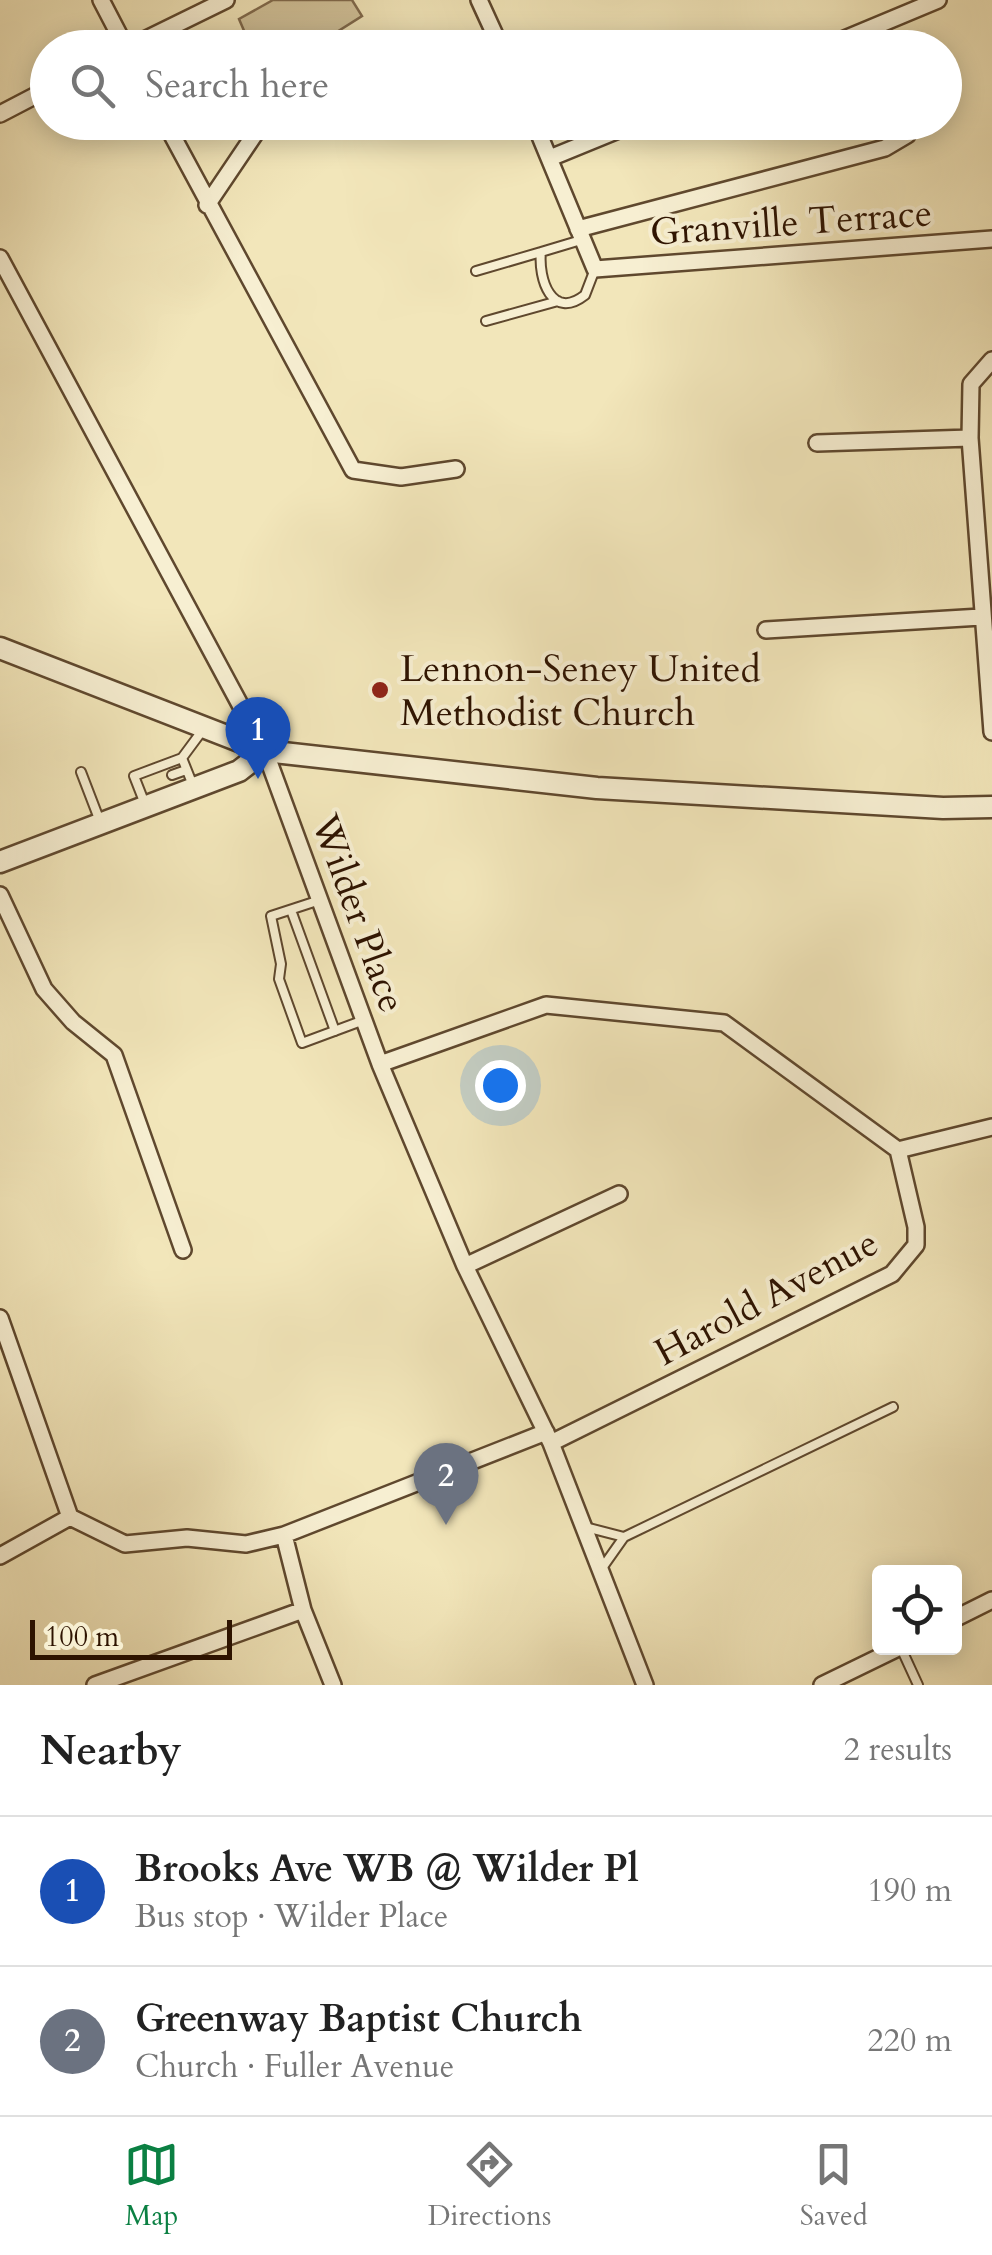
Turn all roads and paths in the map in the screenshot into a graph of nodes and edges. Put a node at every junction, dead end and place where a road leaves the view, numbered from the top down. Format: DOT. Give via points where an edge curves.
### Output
graph roads {
  1 [pos="102,0"];
  2 [pos="226,0"];
  3 [pos="479,0"];
  4 [pos="938,0"];
  5 [pos="872,28"];
  6 [pos="118,30"];
  7 [pos="164,30"];
  8 [pos="492,30"];
  9 [pos="867,30"];
  10 [pos="30,98"];
  11 [pos="0,114"];
  12 [pos="174,140"];
  13 [pos="252,140"];
  14 [pos="542,140"];
  15 [pos="594,140"];
  16 [pos="899,140"];
  17 [pos="550,158"];
  18 [pos="207,205"];
  19 [pos="581,234"];
  20 [pos="992,240"];
  21 [pos="541,252"];
  22 [pos="0,258"];
  23 [pos="594,270"];
  24 [pos="476,271"];
  25 [pos="558,301"];
  26 [pos="486,321"];
  27 [pos="992,360"];
  28 [pos="970,438"];
  29 [pos="818,443"];
  30 [pos="456,469"];
  31 [pos="981,617"];
  32 [pos="766,630"];
  33 [pos="0,648"];
  34 [pos="990,679"];
  35 [pos="204,728"];
  36 [pos="992,732"];
  37 [pos="265,752"];
  38 [pos="186,770"];
  39 [pos="81,772"];
  40 [pos="171,772"];
  41 [pos="149,781"];
  42 [pos="141,792"];
  43 [pos="992,807"];
  44 [pos="101,824"];
  45 [pos="0,862"];
  46 [pos="0,895"];
  47 [pos="320,900"];
  48 [pos="291,910"];
  49 [pos="364,1020"];
  50 [pos="335,1031"];
  51 [pos="380,1064"];
  52 [pos="992,1127"];
  53 [pos="898,1150"];
  54 [pos="619,1194"];
  55 [pos="182,1250"];
  56 [pos="464,1266"];
  57 [pos="0,1320"];
  58 [pos="894,1408"];
  59 [pos="548,1438"];
  60 [pos="70,1517"];
  61 [pos="583,1526"];
  62 [pos="284,1535"];
  63 [pos="624,1536"];
  64 [pos="0,1556"];
  65 [pos="600,1572"];
  66 [pos="992,1600"];
  67 [pos="303,1610"];
  68 [pos="962,1615"];
  69 [pos="884,1655"];
  70 [pos="903,1655"];
  71 [pos="95,1685"];
  72 [pos="333,1685"];
  73 [pos="644,1685"];
  74 [pos="822,1685"];
  75 [pos="918,1685"];
  1 -- 6 [label="street"];
  2 -- 7 [label="street"];
  3 -- 8 [label="street"];
  4 -- 5 [label="street"];
  5 -- 9 [label="street"];
  10 -- 11 [label="street"];
  12 -- 18 [label="street"];
  13 -- 18 [label="street"];
  14 -- 17 [label="street"];
  15 -- 17 [label="street"];
  16 -- 19 [label="street"];
  17 -- 19 [label="street"];
  18 -- 30 [label="street" via="353,470 401,477"];
  19 -- 21 [label="lane"];
  19 -- 23 [label="street"];
  20 -- 23 [label="street, Granville Terrace"];
  21 -- 24 [label="lane"];
  21 -- 25 [label="lane" via="540,278"];
  22 -- 37 [label="street, Wilder Place"];
  23 -- 25 [label="lane" via="585,296"];
  25 -- 26 [label="lane"];
  27 -- 28 [label="street" via="971,384"];
  28 -- 29 [label="street"];
  28 -- 31 [label="street"];
  31 -- 32 [label="street"];
  31 -- 34 [label="street"];
  33 -- 35 [label="street"];
  34 -- 36 [label="street"];
  35 -- 37 [label="street"];
  35 -- 38 [label="lane"];
  37 -- 38 [label="street" via="239,771"];
  37 -- 43 [label="street" via="466,768 597,788"];
  37 -- 47 [label="street, Wilder Place"];
  38 -- 40 [label="lane"];
  38 -- 42 [label="street"];
  38 -- 42 [label="lane" via="134,776"];
  39 -- 44 [label="lane"];
  41 -- 42 [label="lane"];
  42 -- 44 [label="street"];
  44 -- 45 [label="street"];
  46 -- 55 [label="street" via="44,988 114,1055"];
  47 -- 48 [label="lane"];
  47 -- 49 [label="street, Wilder Place"];
  48 -- 50 [label="lane"];
  48 -- 50 [label="lane" via="271,916 279,979 302,1043"];
  49 -- 50 [label="lane"];
  49 -- 51 [label="street, Wilder Place"];
  51 -- 53 [label="street" via="546,1005 724,1023"];
  51 -- 56 [label="street, Wilder Place"];
  52 -- 53 [label="street"];
  53 -- 59 [label="street, Harold Avenue" via="916,1245 892,1274"];
  54 -- 56 [label="street"];
  56 -- 59 [label="street, Wilder Place"];
  57 -- 60 [label="street"];
  58 -- 63 [label="lane"];
  59 -- 61 [label="street, Wilder Place"];
  59 -- 62 [label="street"];
  60 -- 62 [label="street" via="125,1544 188,1538 246,1544"];
  60 -- 64 [label="street"];
  61 -- 63 [label="lane"];
  61 -- 65 [label="street, Wilder Place"];
  62 -- 67 [label="street"];
  63 -- 65 [label="lane"];
  65 -- 73 [label="street, Wilder Place"];
  66 -- 68 [label="street"];
  67 -- 71 [label="street"];
  67 -- 72 [label="street"];
  69 -- 74 [label="street"];
  70 -- 75 [label="lane"];
}
